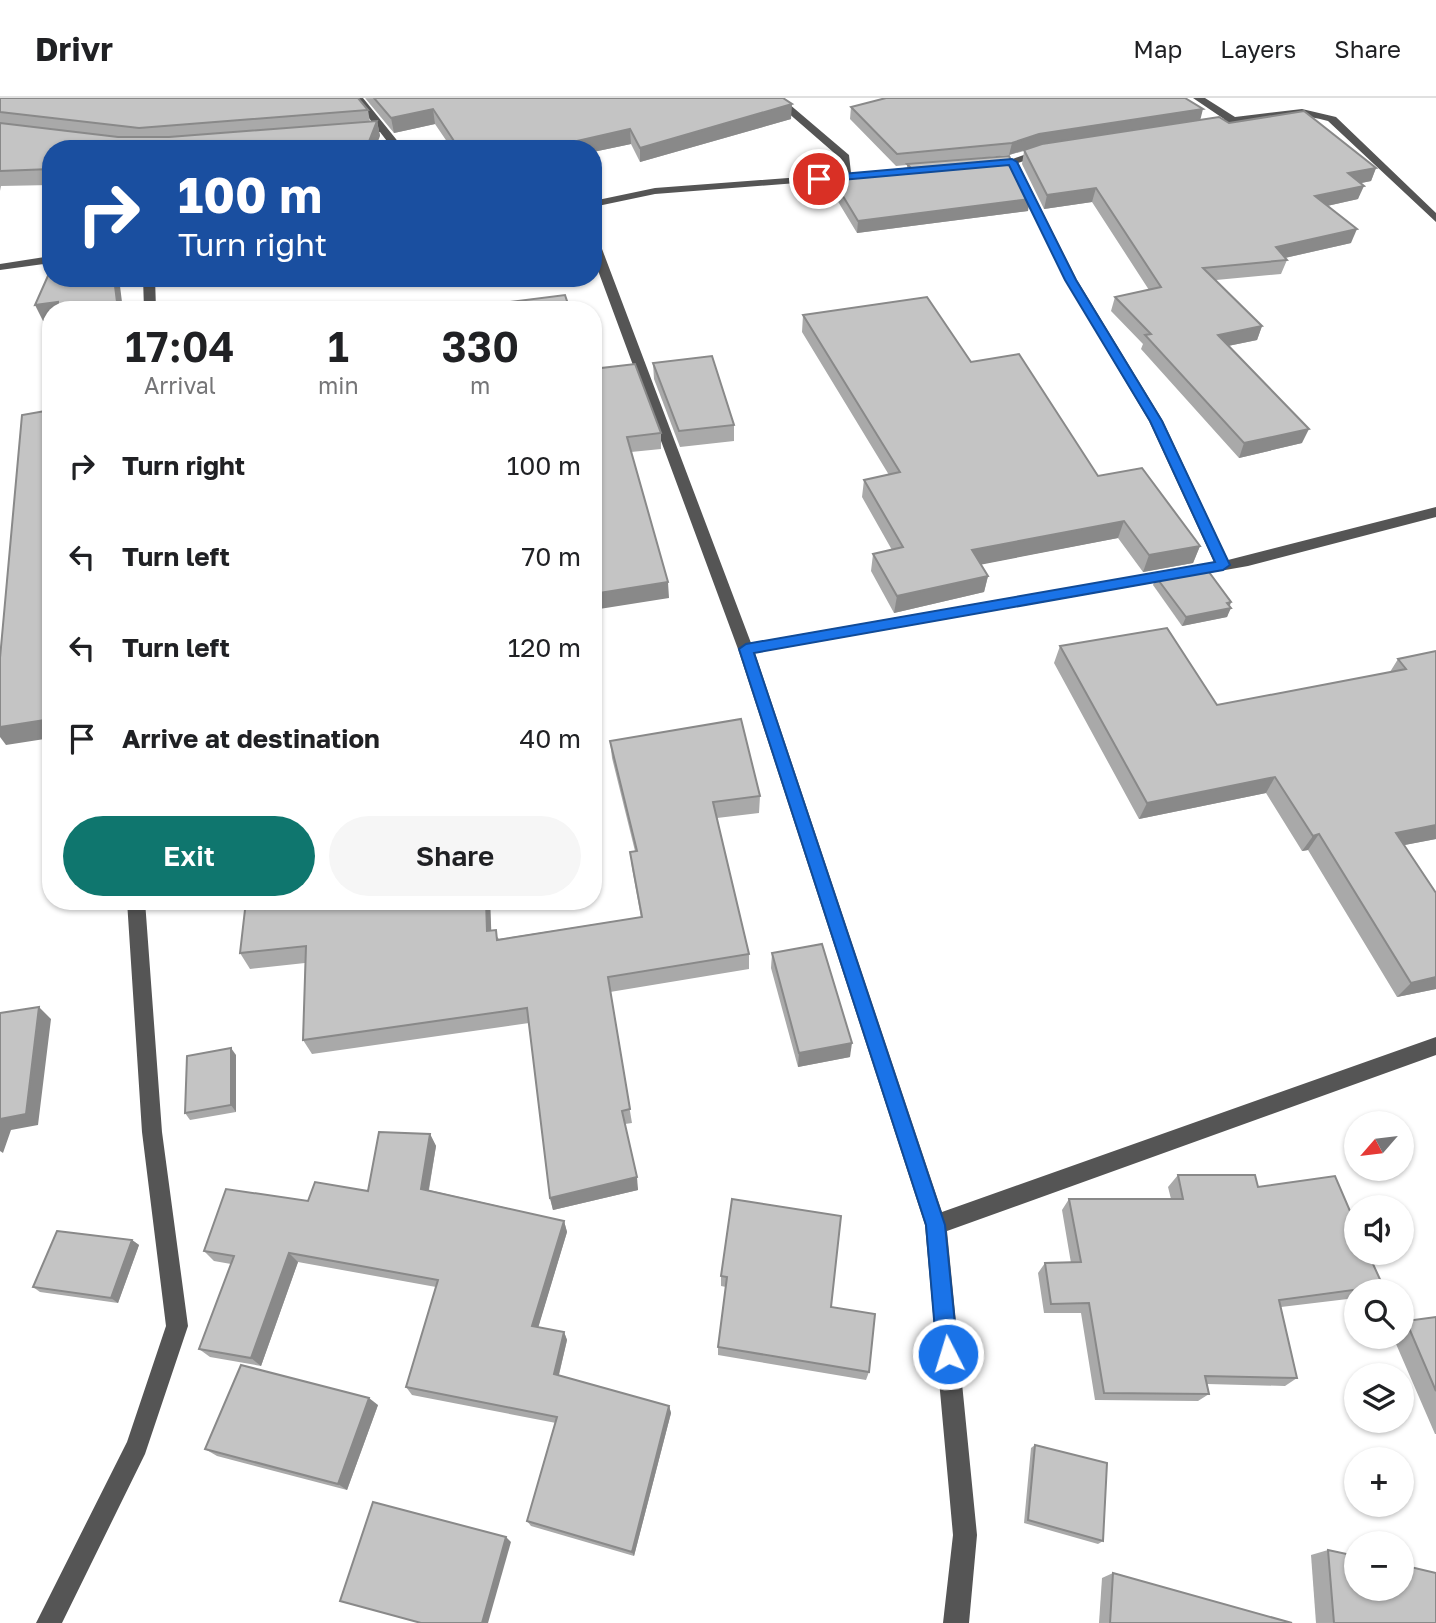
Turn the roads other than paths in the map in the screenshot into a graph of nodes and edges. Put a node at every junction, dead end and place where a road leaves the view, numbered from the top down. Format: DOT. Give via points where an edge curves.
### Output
graph roads {
  1 [pos="358,98"];
  2 [pos="776,98"];
  3 [pos="1198,98"];
  4 [pos="1234,121"];
  5 [pos="1195,127"];
  6 [pos="385,129"];
  7 [pos="344,132"];
  8 [pos="393,140"];
  9 [pos="1063,148"];
  10 [pos="1012,162"];
  11 [pos="998,163"];
  12 [pos="888,173"];
  13 [pos="846,177"];
  14 [pos="602,202"];
  15 [pos="1436,219"];
  16 [pos="42,260"];
  17 [pos="602,265"];
  18 [pos="0,267"];
  19 [pos="1436,512"];
  20 [pos="1223,565"];
  21 [pos="746,649"];
  22 [pos="137,910"];
  23 [pos="1436,1046"];
  24 [pos="936,1225"];
  25 [pos="49,1623"];
  26 [pos="956,1623"];
  1 -- 6 [label="street"];
  2 -- 13 [label="street" via="845,157"];
  3 -- 4 [label="street"];
  4 -- 5 [label="street"];
  4 -- 15 [label="street" via="1320,114 1332,120"];
  6 -- 7 [label="street"];
  6 -- 8 [label="street"];
  9 -- 10 [label="street"];
  10 -- 11 [label="street"];
  10 -- 20 [label="street" via="1070,280 1156,421"];
  12 -- 13 [label="street"];
  13 -- 14 [label="street" via="655,191"];
  16 -- 18 [label="street"];
  17 -- 21 [label="street"];
  19 -- 20 [label="street"];
  20 -- 21 [label="street"];
  21 -- 24 [label="street"];
  22 -- 25 [label="street" via="152,1132 177,1325 137,1446"];
  23 -- 24 [label="street"];
  24 -- 26 [label="street" via="965,1535"];
}
